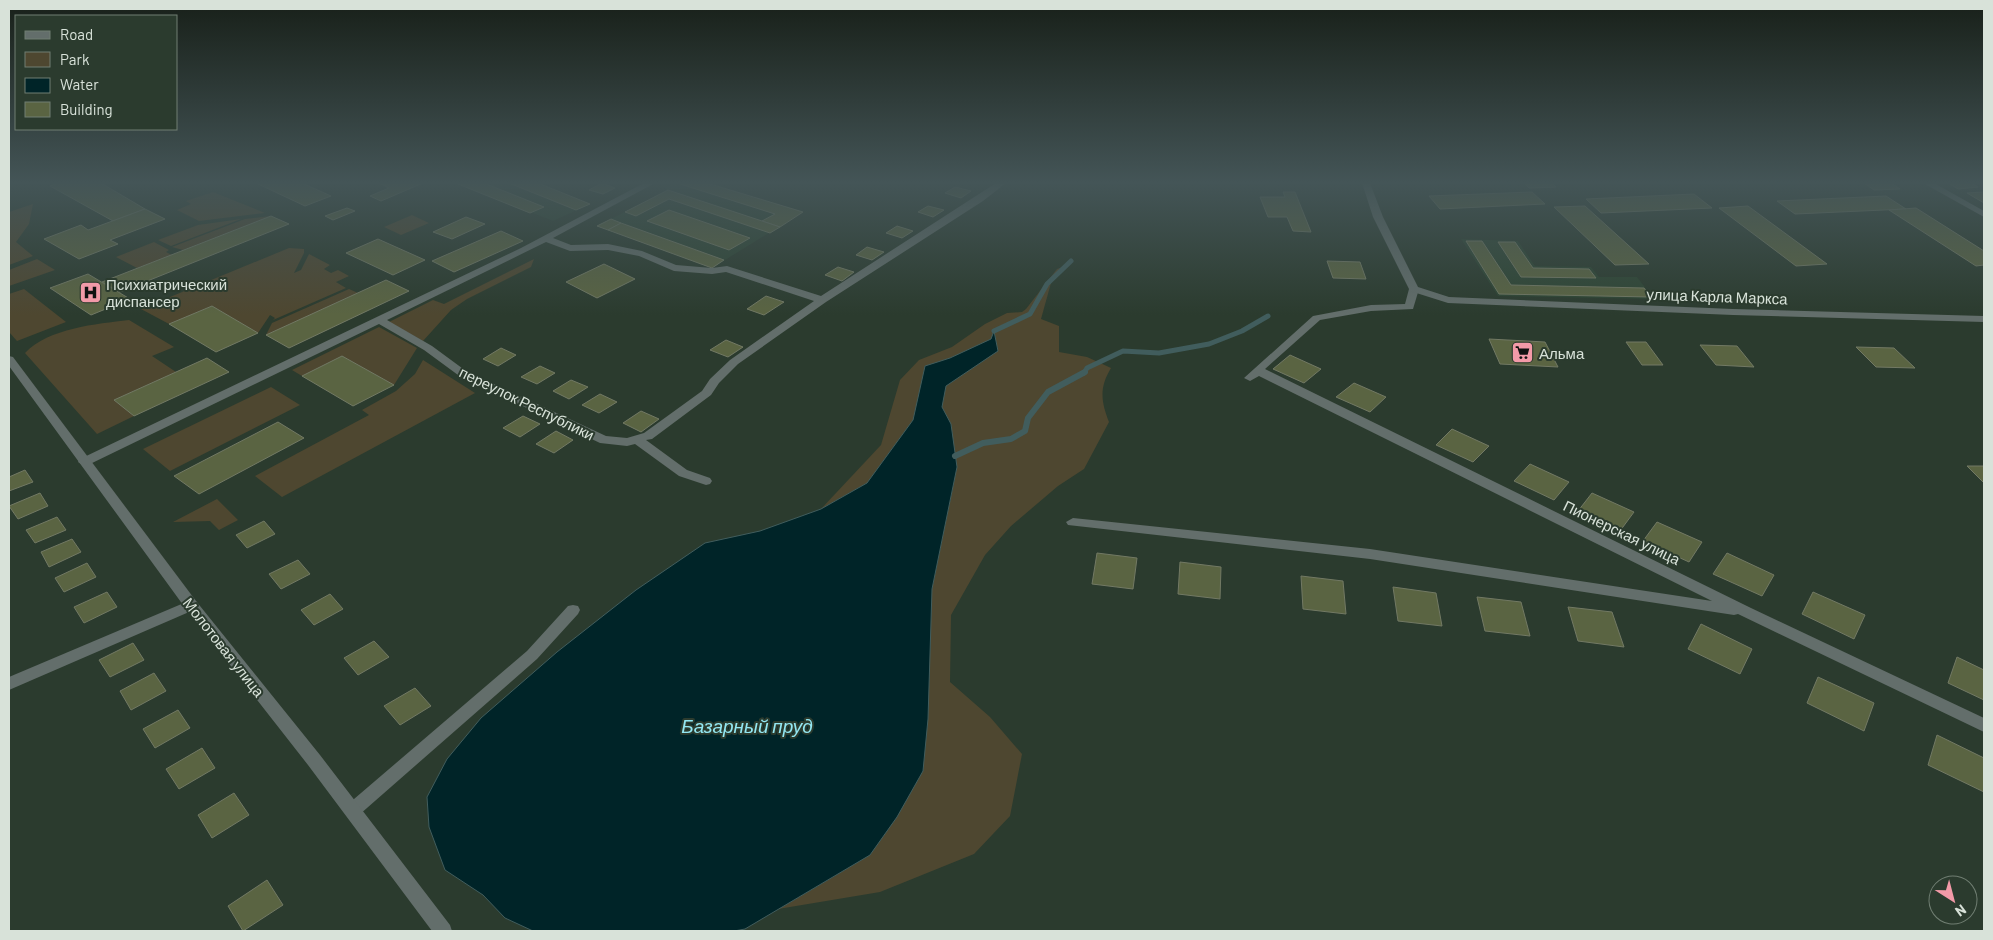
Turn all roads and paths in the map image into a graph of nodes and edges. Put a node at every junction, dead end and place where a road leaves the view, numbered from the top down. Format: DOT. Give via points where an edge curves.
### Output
graph roads {
  1 [pos="570,227"];
  2 [pos="938,227"];
  3 [pos="1383,227"];
  4 [pos="547,239"];
  5 [pos="1414,289"];
  6 [pos="822,300"];
  7 [pos="1984,319"];
  8 [pos="379,320"];
  9 [pos="9,359"];
  10 [pos="638,440"];
  11 [pos="84,462"];
  12 [pos="706,481"];
  13 [pos="1073,522"];
  14 [pos="191,606"];
  15 [pos="573,610"];
  16 [pos="1746,612"];
  17 [pos="9,684"];
  18 [pos="1984,725"];
  19 [pos="353,810"];
  20 [pos="443,931"];
  1 -- 4 [label="street"];
  2 -- 6 [label="street"];
  3 -- 5 [label="street"];
  4 -- 6 [label="street" via="570,248 608,247 642,254 674,268 712,272 727,269"];
  4 -- 8 [label="street"];
  5 -- 7 [label="street, улица Карла Маркса" via="1448,300"];
  5 -- 16 [label="street, Пионерская улица" via="1409,307 1371,308 1317,318 1254,373 1263,374"];
  6 -- 10 [label="street" via="734,362 694,404"];
  8 -- 10 [label="street, переулок Республики" via="428,348 462,373 604,440"];
  8 -- 11 [label="street"];
  9 -- 11 [label="street, Молотовая улица"];
  10 -- 12 [label="street" via="683,473"];
  11 -- 14 [label="street, Молотовая улица"];
  13 -- 16 [label="street" via="1370,554"];
  14 -- 17 [label="street"];
  14 -- 19 [label="street, Молотовая улица"];
  15 -- 19 [label="street" via="532,655"];
  16 -- 18 [label="street, Пионерская улица"];
  19 -- 20 [label="street, Молотовая улица"];
}
